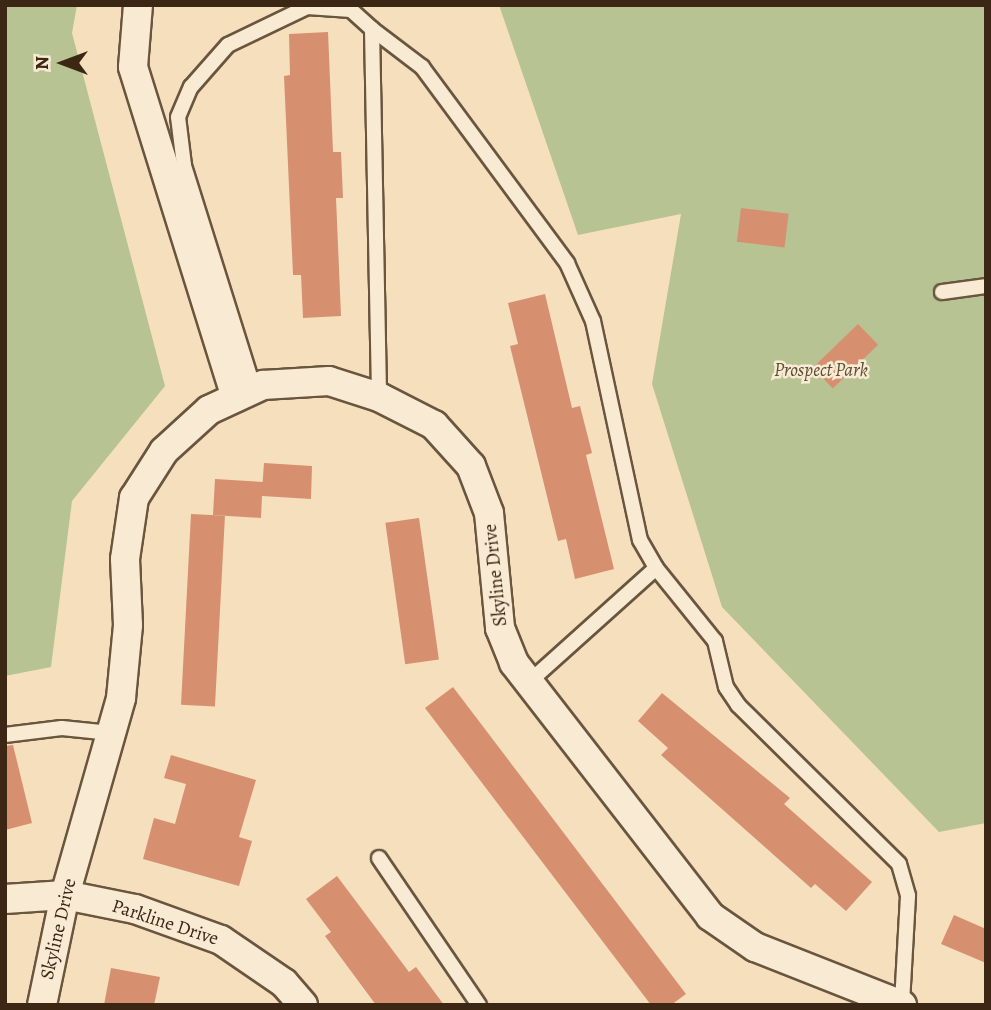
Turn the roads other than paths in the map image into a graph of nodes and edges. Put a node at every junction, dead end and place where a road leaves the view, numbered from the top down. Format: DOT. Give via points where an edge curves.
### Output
graph roads {
  1 [pos="138,5"];
  2 [pos="372,29"];
  3 [pos="986,286"];
  4 [pos="942,292"];
  5 [pos="245,393"];
  6 [pos="379,397"];
  7 [pos="656,568"];
  8 [pos="528,682"];
  9 [pos="111,733"];
  10 [pos="5,735"];
  11 [pos="379,858"];
  12 [pos="65,895"];
  13 [pos="5,899"];
  14 [pos="42,1005"];
  15 [pos="303,1005"];
  16 [pos="480,1005"];
  17 [pos="902,1005"];
  1 -- 5 [label="street" via="133,68"];
  2 -- 5 [label="lane" via="351,10 307,7 228,45 191,87 178,117 184,165"];
  2 -- 6 [label="lane"];
  2 -- 7 [label="lane" via="422,67 567,263 593,321 639,540"];
  3 -- 4 [label="lane"];
  5 -- 6 [label="street, Skyline Drive" via="329,381"];
  5 -- 9 [label="street, Skyline Drive" via="209,410 164,451 134,498 125,559 128,625 121,698"];
  6 -- 8 [label="street, Skyline Drive" via="434,425 471,466 489,513 500,628"];
  7 -- 8 [label="lane"];
  7 -- 17 [label="lane" via="715,641 726,687 738,705 899,864 908,896"];
  8 -- 17 [label="street, Skyline Drive" via="710,916 755,947"];
  9 -- 10 [label="lane" via="62,729"];
  9 -- 12 [label="street, Skyline Drive"];
  11 -- 16 [label="lane"];
  12 -- 13 [label="street, Parkline Drive"];
  12 -- 14 [label="street, Skyline Drive"];
  12 -- 15 [label="street, Parkline Drive" via="135,909 220,940 284,982"];
}
